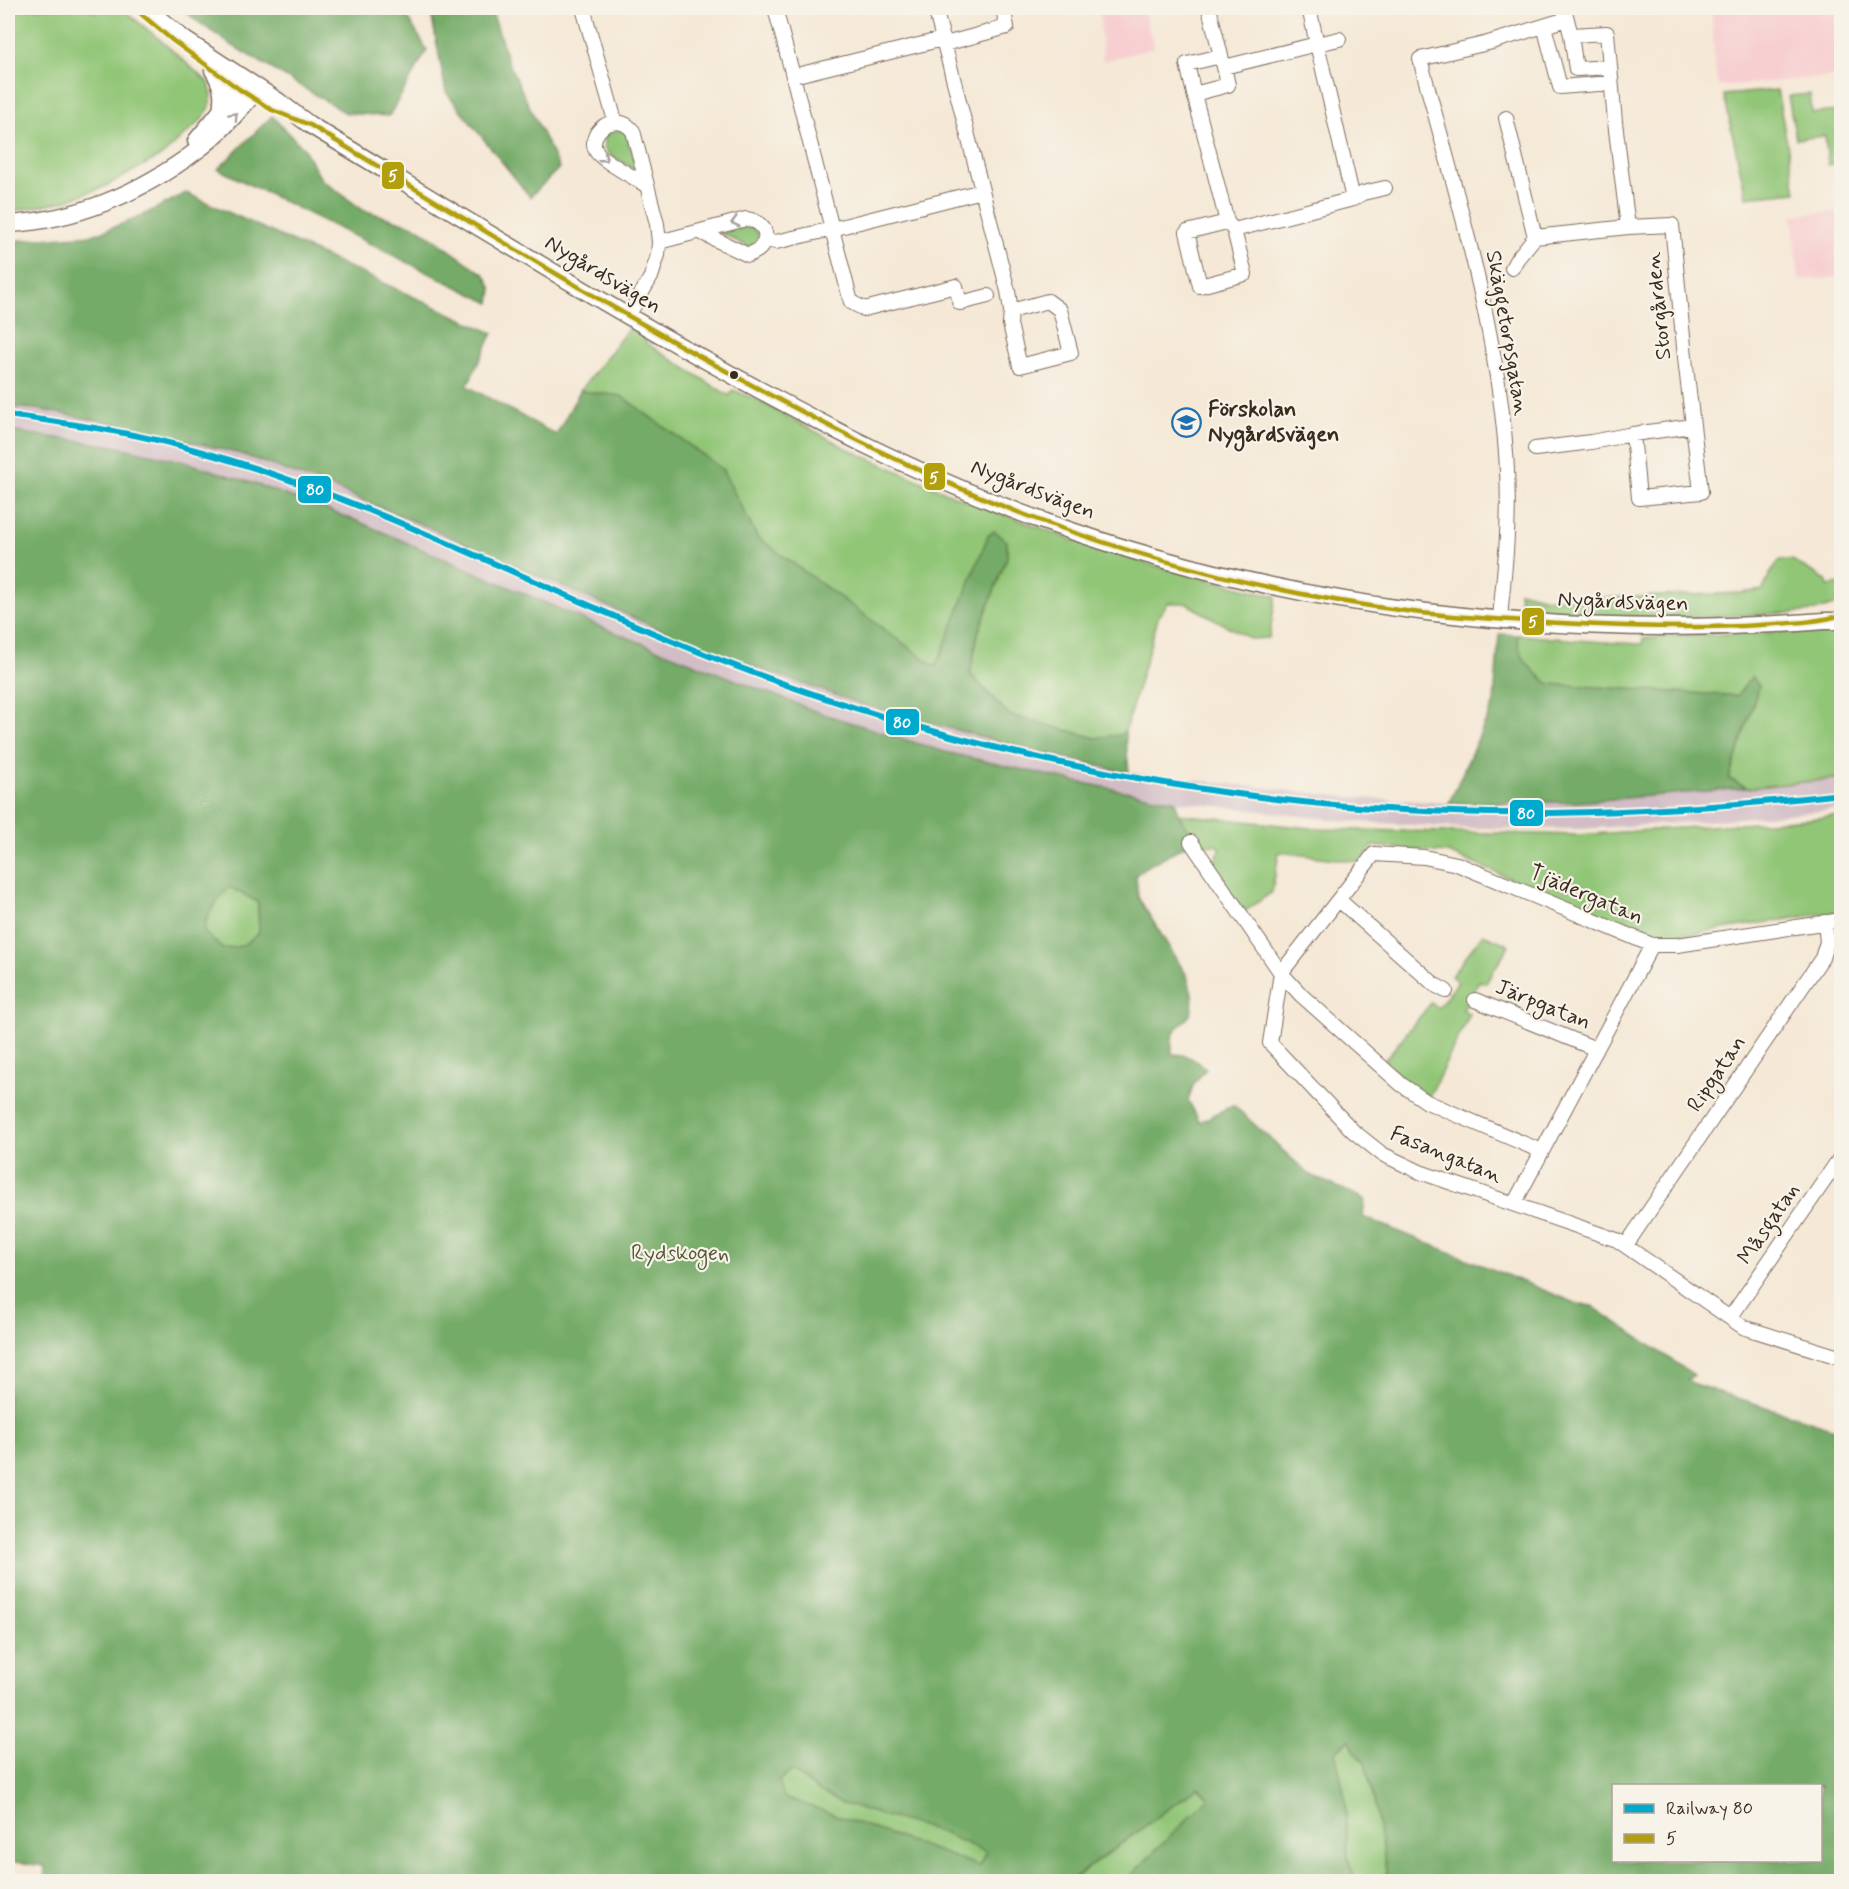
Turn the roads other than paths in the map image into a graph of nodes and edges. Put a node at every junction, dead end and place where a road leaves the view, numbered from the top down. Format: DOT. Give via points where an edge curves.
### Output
graph roads {
  1 [pos="134,8"];
  2 [pos="146,8"];
  3 [pos="583,8"];
  4 [pos="775,8"];
  5 [pos="935,8"];
  6 [pos="1003,8"];
  7 [pos="1209,8"];
  8 [pos="1309,8"];
  9 [pos="1566,13"];
  10 [pos="1544,26"];
  11 [pos="1571,36"];
  12 [pos="1339,39"];
  13 [pos="944,42"];
  14 [pos="1317,44"];
  15 [pos="1223,62"];
  16 [pos="1610,67"];
  17 [pos="213,70"];
  18 [pos="793,76"];
  19 [pos="1611,83"];
  20 [pos="247,90"];
  21 [pos="1194,94"];
  22 [pos="221,110"];
  23 [pos="1506,118"];
  24 [pos="615,121"];
  25 [pos="156,178"];
  26 [pos="647,186"];
  27 [pos="1385,188"];
  28 [pos="982,191"];
  29 [pos="1353,199"];
  30 [pos="8,224"];
  31 [pos="1231,226"];
  32 [pos="1628,227"];
  33 [pos="832,229"];
  34 [pos="700,232"];
  35 [pos="1535,237"];
  36 [pos="765,240"];
  37 [pos="659,242"];
  38 [pos="1512,268"];
  39 [pos="988,296"];
  40 [pos="1011,311"];
  41 [pos="628,316"];
  42 [pos="1693,426"];
  43 [pos="1633,434"];
  44 [pos="1535,449"];
  45 [pos="1842,615"];
  46 [pos="1500,620"];
  47 [pos="1833,621"];
  48 [pos="1191,842"];
  49 [pos="1339,900"];
  50 [pos="1842,920"];
  51 [pos="1825,922"];
  52 [pos="1652,945"];
  53 [pos="1281,973"];
  54 [pos="1446,991"];
  55 [pos="1475,1000"];
  56 [pos="1596,1049"];
  57 [pos="1541,1151"];
  58 [pos="1842,1155"];
  59 [pos="1514,1204"];
  60 [pos="1626,1245"];
  61 [pos="1730,1318"];
  62 [pos="1842,1358"];
  1 -- 17 [label="street, Nygårdsvägen"];
  2 -- 20 [label="street, Nygårdsvägen"];
  3 -- 24 [label="street"];
  4 -- 18 [label="street"];
  5 -- 13 [label="street"];
  6 -- 13 [label="street" via="1007,27"];
  7 -- 15 [label="street"];
  8 -- 14 [label="street"];
  9 -- 10 [label="street"];
  9 -- 11 [label="street"];
  10 -- 19 [label="street" via="1560,87"];
  10 -- 46 [label="street, Skäggetorpsgatan" via="1420,59 1478,276 1502,413 1508,503"];
  11 -- 16 [label="street" via="1576,69"];
  11 -- 16 [label="street, Storgården" via="1607,33"];
  12 -- 14 [label="street"];
  13 -- 18 [label="street"];
  13 -- 28 [label="street"];
  14 -- 15 [label="street"];
  14 -- 29 [label="street"];
  15 -- 21 [label="street" via="1228,85"];
  15 -- 21 [label="street" via="1186,64"];
  16 -- 19 [label="street, Storgården"];
  17 -- 20 [label="street, Nygårdsvägen"];
  17 -- 22 [label="street" via="222,89"];
  18 -- 33 [label="street"];
  19 -- 32 [label="street, Storgården"];
  20 -- 22 [label="street"];
  25 -- 20 [label="street, one-way" via="200,148"];
  20 -- 41 [label="street, Nygårdsvägen" via="278,101 310,125"];
  21 -- 31 [label="street"];
  22 -- 25 [label="street" via="193,144"];
  23 -- 35 [label="street"];
  24 -- 26 [label="street" via="626,123 633,131"];
  24 -- 26 [label="street, one-way" via="597,132 596,151"];
  25 -- 30 [label="street" via="92,209 33,223"];
  26 -- 37 [label="street"];
  27 -- 29 [label="street"];
  28 -- 33 [label="street"];
  28 -- 40 [label="street"];
  29 -- 31 [label="street"];
  31 -- 31 [label="street" via="1245,274 1200,286 1187,232"];
  32 -- 35 [label="street, Storgården"];
  32 -- 42 [label="street, Storgården" via="1672,225"];
  33 -- 36 [label="street" via="776,242"];
  33 -- 39 [label="street" via="851,302 864,309 956,286 960,303"];
  34 -- 36 [label="street" via="748,255 763,248"];
  36 -- 34 [label="street, one-way" via="760,224 746,219"];
  34 -- 37 [label="street"];
  35 -- 38 [label="street"];
  37 -- 41 [label="street" via="651,278"];
  40 -- 40 [label="street" via="1048,301 1060,310 1071,353 1020,366 1010,324"];
  41 -- 46 [label="street, Nygårdsvägen" via="852,439 1043,521 1138,552 1278,588 1402,610"];
  42 -- 43 [label="street"];
  42 -- 43 [label="street, Storgården" via="1701,492 1639,498"];
  43 -- 44 [label="street"];
  45 -- 47 [label="street, Nygårdsvägen"];
  46 -- 47 [label="street, Nygårdsvägen" via="1638,627"];
  48 -- 53 [label="street"];
  49 -- 52 [label="street, Tjädergatan" via="1374,854 1424,857 1457,864"];
  49 -- 53 [label="street, Tjädergatan"];
  49 -- 54 [label="street"];
  50 -- 51 [label="street, Tjädergatan"];
  51 -- 52 [label="street, Tjädergatan" via="1677,945"];
  51 -- 60 [label="street, Ripgatan" via="1827,942 1822,958"];
  52 -- 56 [label="street, Järpgatan"];
  53 -- 57 [label="street" via="1402,1085 1427,1102"];
  53 -- 59 [label="street, Fasangatan" via="1270,1043 1353,1131 1392,1160"];
  55 -- 56 [label="street, Järpgatan"];
  56 -- 57 [label="street, Järpgatan"];
  57 -- 59 [label="street, Järpgatan"];
  58 -- 61 [label="street, Måsgatan"];
  59 -- 60 [label="street, Fasangatan"];
  60 -- 61 [label="street, Fasangatan"];
  61 -- 62 [label="street, Fasangatan" via="1743,1327"];
}
